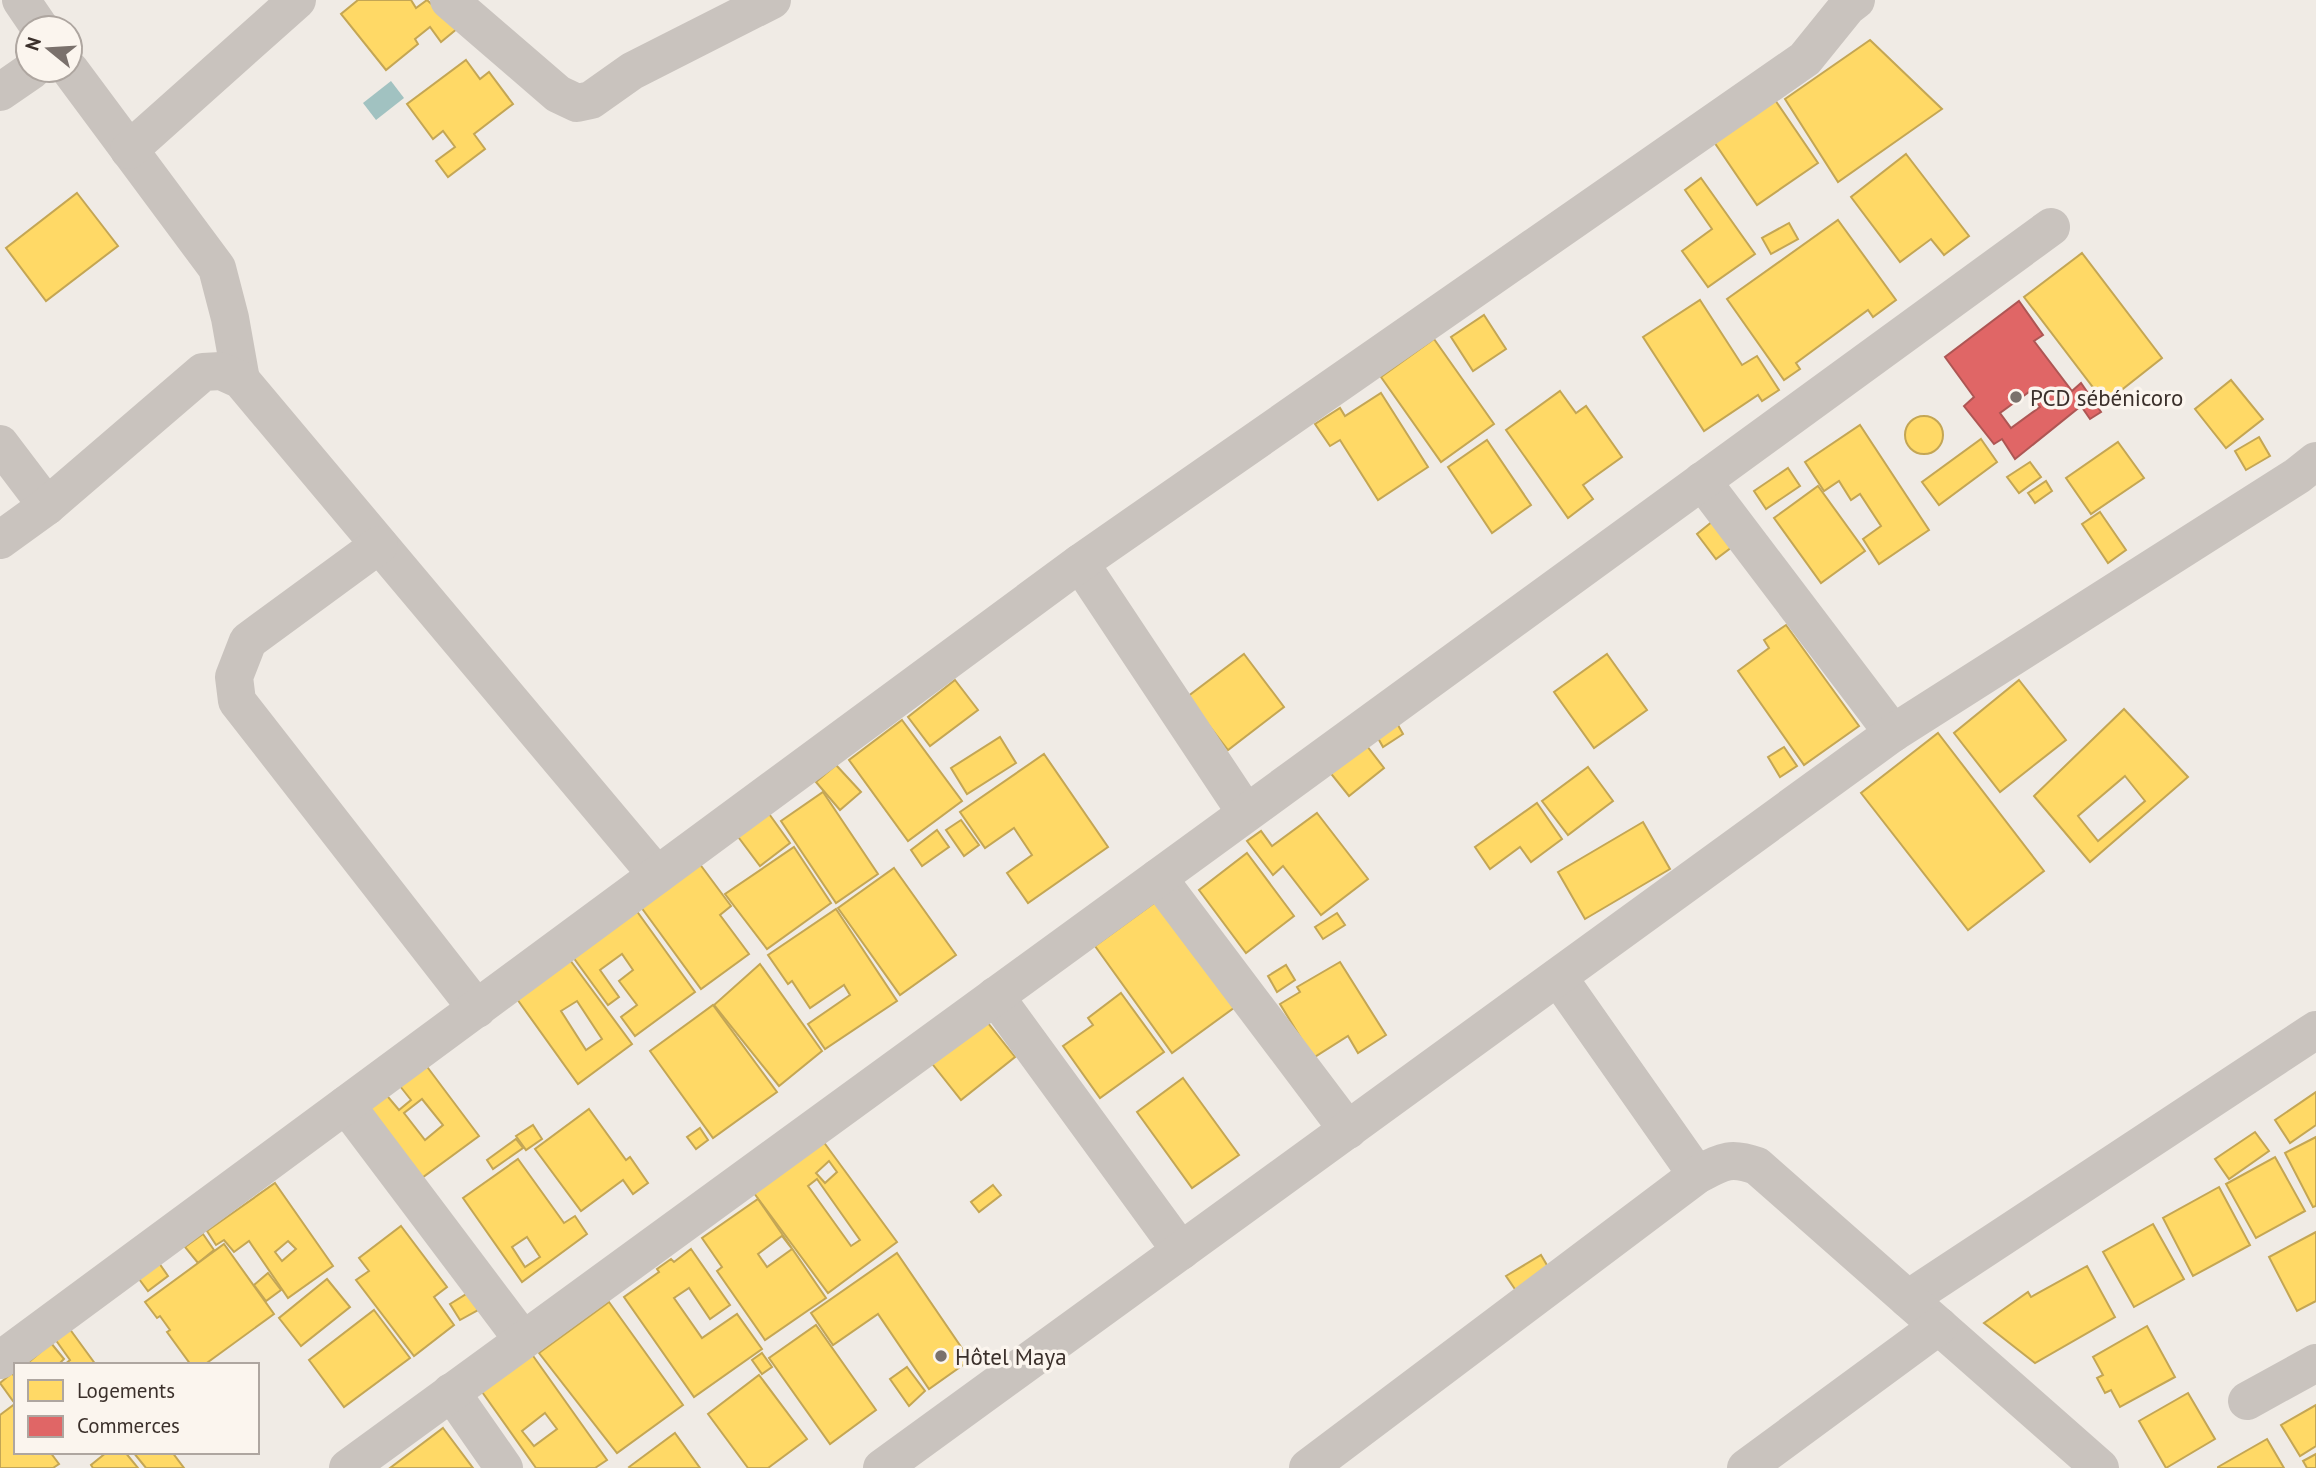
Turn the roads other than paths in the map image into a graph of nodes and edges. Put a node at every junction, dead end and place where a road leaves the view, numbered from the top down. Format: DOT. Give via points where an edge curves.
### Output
graph roads {
  1 [pos="297,0"];
  2 [pos="449,0"];
  3 [pos="772,0"];
  4 [pos="1847,2"];
  5 [pos="80,84"];
  6 [pos="129,150"];
  7 [pos="2051,227"];
  8 [pos="241,380"];
  9 [pos="0,443"];
  10 [pos="2316,461"];
  11 [pos="1702,481"];
  12 [pos="47,506"];
  13 [pos="0,540"];
  14 [pos="379,545"];
  15 [pos="1080,563"];
  16 [pos="1893,733"];
  17 [pos="1246,813"];
  18 [pos="657,875"];
  19 [pos="1158,878"];
  20 [pos="1558,977"];
  21 [pos="995,996"];
  22 [pos="477,1009"];
  23 [pos="2316,1030"];
  24 [pos="346,1105"];
  25 [pos="1348,1130"];
  26 [pos="1697,1175"];
  27 [pos="1181,1251"];
  28 [pos="1908,1299"];
  29 [pos="1939,1326"];
  30 [pos="523,1340"];
  31 [pos="0,1360"];
  32 [pos="2316,1363"];
  33 [pos="451,1392"];
  34 [pos="2247,1401"];
  35 [pos="348,1468"];
  36 [pos="504,1468"];
  37 [pos="882,1468"];
  38 [pos="1308,1468"];
  39 [pos="1746,1468"];
  40 [pos="2100,1468"];
  1 -- 6 [label="street"];
  2 -- 3 [label="street" via="558,94 577,103 591,100 632,71"];
  4 -- 15 [label="street" via="1805,59"];
  5 -- 6 [label="street"];
  6 -- 8 [label="street" via="217,268"];
  7 -- 11 [label="street"];
  8 -- 12 [label="street" via="221,371 203,372"];
  8 -- 14 [label="street"];
  9 -- 12 [label="street"];
  10 -- 16 [label="street"];
  11 -- 16 [label="street"];
  11 -- 17 [label="street"];
  12 -- 13 [label="street"];
  14 -- 18 [label="street"];
  14 -- 22 [label="street" via="248,641 234,677 237,701"];
  15 -- 17 [label="street"];
  15 -- 18 [label="street"];
  16 -- 20 [label="street"];
  17 -- 19 [label="street"];
  18 -- 22 [label="street"];
  19 -- 21 [label="street"];
  19 -- 25 [label="street"];
  20 -- 25 [label="street"];
  20 -- 26 [label="street"];
  21 -- 27 [label="street"];
  21 -- 30 [label="street"];
  22 -- 24 [label="street"];
  23 -- 28 [label="street"];
  24 -- 30 [label="street"];
  24 -- 31 [label="street"];
  25 -- 27 [label="street"];
  26 -- 28 [label="street" via="1719,1163 1738,1160 1757,1166"];
  26 -- 38 [label="street"];
  27 -- 37 [label="street"];
  28 -- 29 [label="street"];
  29 -- 39 [label="street"];
  29 -- 40 [label="street"];
  30 -- 33 [label="street"];
  32 -- 34 [label="street"];
  33 -- 35 [label="street"];
  33 -- 36 [label="street"];
}
